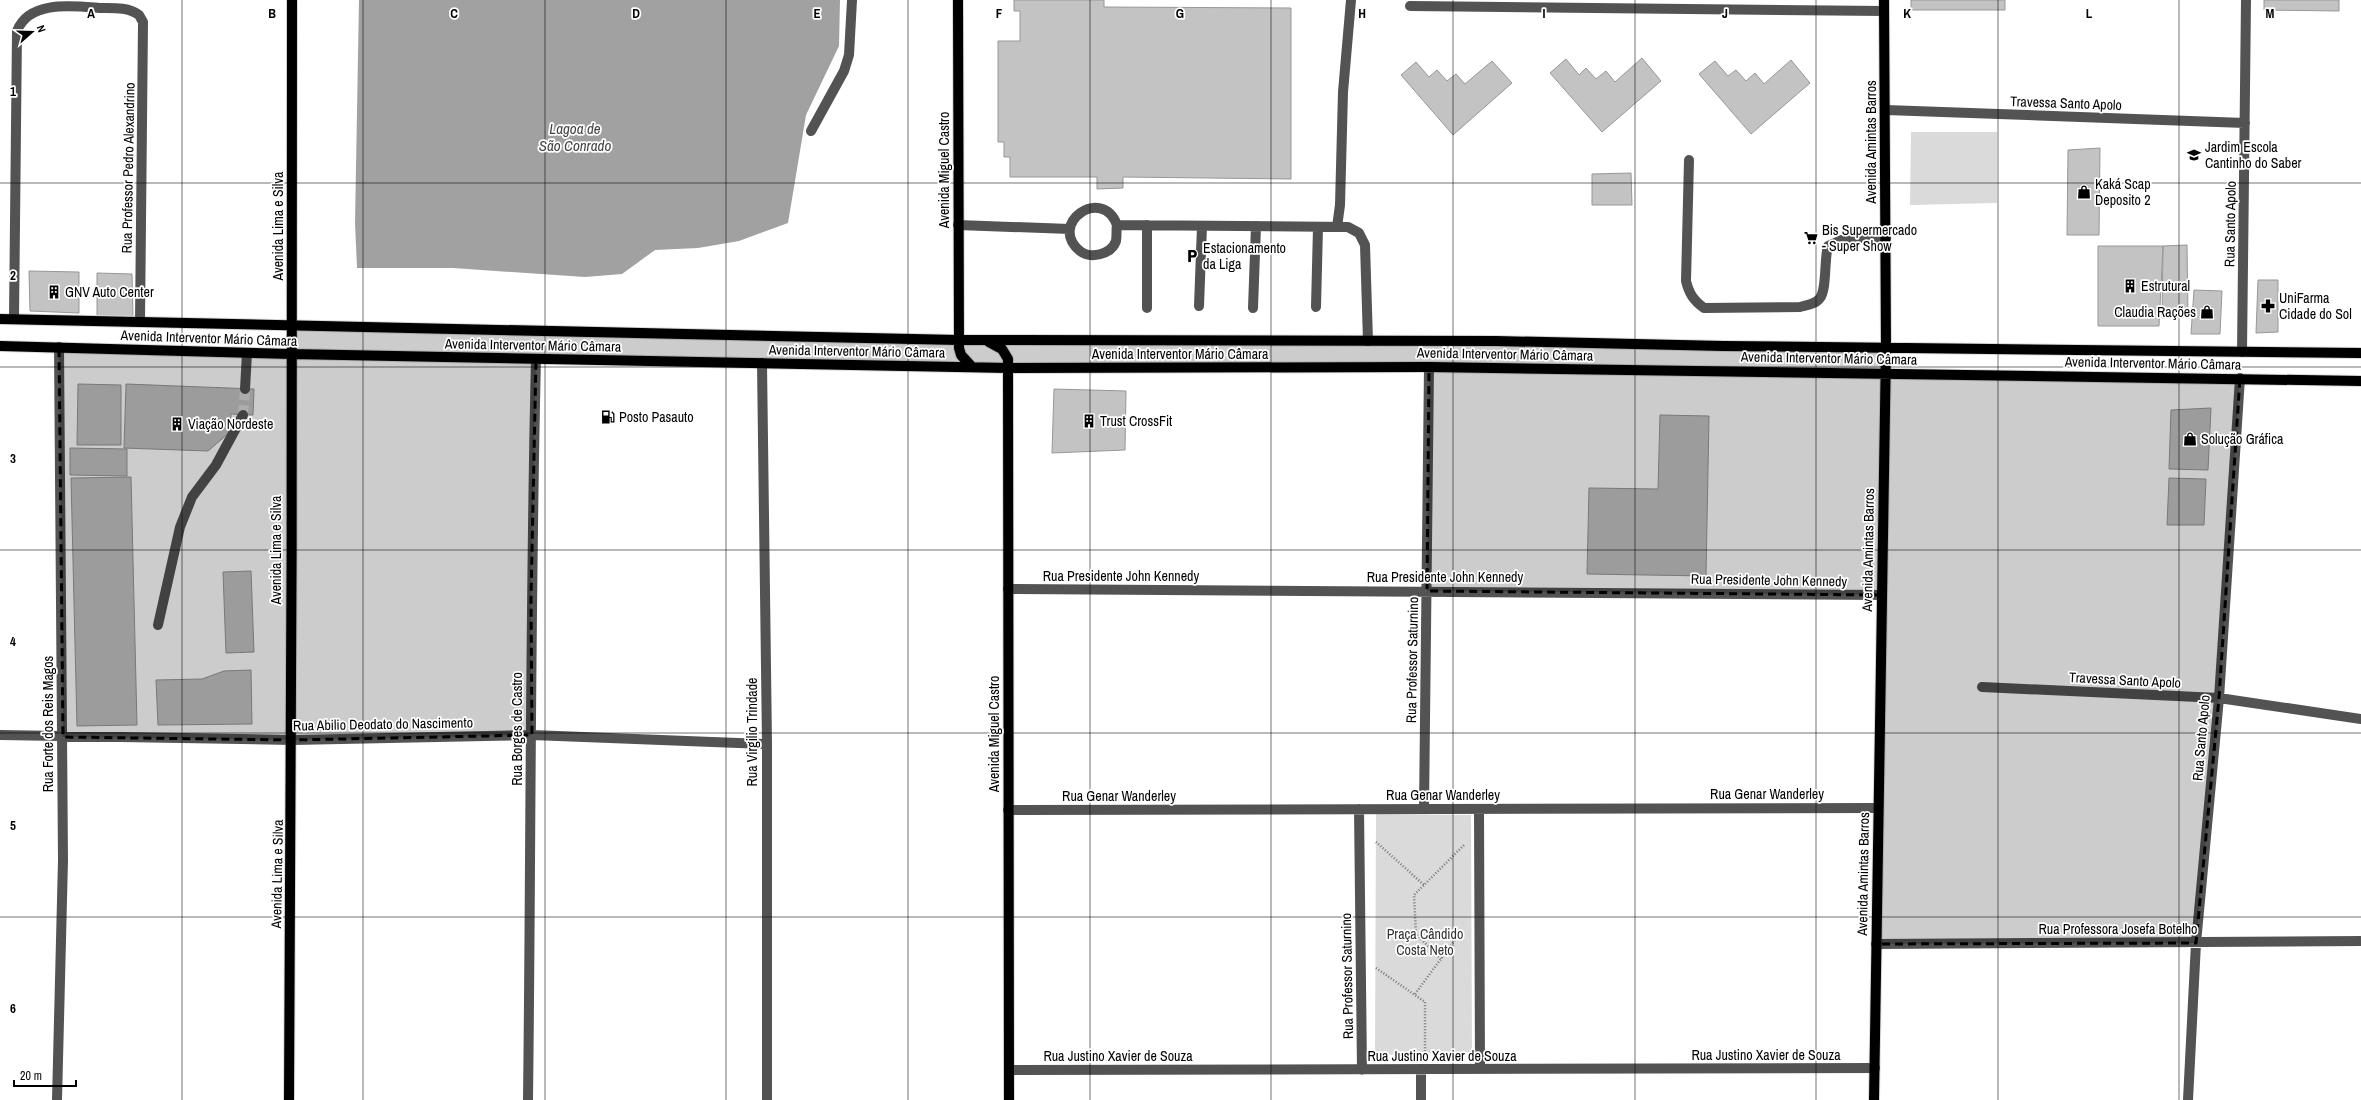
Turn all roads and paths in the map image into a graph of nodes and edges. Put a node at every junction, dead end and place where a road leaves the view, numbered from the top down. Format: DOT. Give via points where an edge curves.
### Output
graph roads {
  1 [pos="292,0"];
  2 [pos="852,0"];
  3 [pos="958,0"];
  4 [pos="1351,0"];
  5 [pos="1884,0"];
  6 [pos="2246,0"];
  7 [pos="65,3"];
  8 [pos="1410,6"];
  9 [pos="1884,11"];
  10 [pos="1886,110"];
  11 [pos="2245,123"];
  12 [pos="811,131"];
  13 [pos="1689,160"];
  14 [pos="958,225"];
  15 [pos="1117,225"];
  16 [pos="1147,226"];
  17 [pos="1202,226"];
  18 [pos="1256,226"];
  19 [pos="1318,227"];
  20 [pos="1337,227"];
  21 [pos="1070,228"];
  22 [pos="1886,238"];
  23 [pos="1199,306"];
  24 [pos="1316,307"];
  25 [pos="1147,308"];
  26 [pos="1254,308"];
  27 [pos="0,319"];
  28 [pos="14,319"];
  29 [pos="140,322"];
  30 [pos="292,325"];
  31 [pos="958,340"];
  32 [pos="983,340"];
  33 [pos="1368,341"];
  34 [pos="0,346"];
  35 [pos="59,347"];
  36 [pos="1886,348"];
  37 [pos="2242,352"];
  38 [pos="247,353"];
  39 [pos="2361,353"];
  40 [pos="290,354"];
  41 [pos="536,359"];
  42 [pos="762,363"];
  43 [pos="972,367"];
  44 [pos="1428,367"];
  45 [pos="1008,368"];
  46 [pos="1885,373"];
  47 [pos="2240,378"];
  48 [pos="2361,381"];
  49 [pos="245,388"];
  50 [pos="243,415"];
  51 [pos="1008,589"];
  52 [pos="1427,590"];
  53 [pos="1882,595"];
  54 [pos="158,625"];
  55 [pos="1982,687"];
  56 [pos="2218,698"];
  57 [pos="2361,719"];
  58 [pos="0,735"];
  59 [pos="532,735"];
  60 [pos="63,737"];
  61 [pos="293,740"];
  62 [pos="767,744"];
  63 [pos="1877,808"];
  64 [pos="1359,809"];
  65 [pos="1424,809"];
  66 [pos="1479,809"];
  67 [pos="1008,810"];
  68 [pos="1376,842"];
  69 [pos="1466,843"];
  70 [pos="1424,885"];
  71 [pos="1467,923"];
  72 [pos="2361,941"];
  73 [pos="2196,943"];
  74 [pos="1876,944"];
  75 [pos="1441,959"];
  76 [pos="1376,968"];
  77 [pos="1415,994"];
  78 [pos="1425,1054"];
  79 [pos="1875,1068"];
  80 [pos="1421,1069"];
  81 [pos="1480,1069"];
  82 [pos="1008,1070"];
  83 [pos="1362,1070"];
  84 [pos="57,1100"];
  85 [pos="289,1100"];
  86 [pos="528,1100"];
  87 [pos="766,1100"];
  88 [pos="1009,1100"];
  89 [pos="1421,1100"];
  90 [pos="1874,1100"];
  91 [pos="2188,1100"];
  1 -- 30 [label="main road, Avenida Lima e Silva"];
  2 -- 12 [label="street" via="849,55 844,70"];
  3 -- 14 [label="main road, Avenida Miguel Castro"];
  4 -- 20 [label="street" via="1343,92 1340,205"];
  5 -- 9 [label="main road, Avenida Amintas Barros"];
  6 -- 11 [label="street, Rua Santo Apolo"];
  7 -- 28 [label="street" via="28,16 20,25 17,34"];
  7 -- 29 [label="street, Rua Professor Pedro Alexandrino" via="128,10 139,15 143,28"];
  8 -- 9 [label="street"];
  9 -- 10 [label="main road, Avenida Amintas Barros"];
  10 -- 11 [label="street, Travessa Santo Apolo"];
  10 -- 22 [label="main road, Avenida Amintas Barros"];
  11 -- 37 [label="street, Rua Santo Apolo"];
  13 -- 22 [label="street" via="1686,281 1695,302 1704,308 1800,307 1811,304 1820,298 1823,289 1828,246 1846,238"];
  14 -- 21 [label="street"];
  14 -- 31 [label="main road, Avenida Miguel Castro"];
  15 -- 16 [label="street"];
  15 -- 21 [label="street" via="1109,214 1100,209 1089,208 1079,212"];
  15 -- 21 [label="street" via="1116,241 1108,251 1096,256 1084,254 1075,247 1070,237"];
  16 -- 17 [label="street"];
  16 -- 25 [label="street"];
  17 -- 18 [label="street"];
  17 -- 23 [label="street"];
  18 -- 19 [label="street"];
  18 -- 26 [label="street"];
  19 -- 20 [label="street"];
  19 -- 24 [label="street"];
  20 -- 33 [label="street" via="1348,227 1359,233 1365,246"];
  22 -- 36 [label="main road, Avenida Amintas Barros"];
  27 -- 28 [label="main road, Avenida Interventor Mário Câmara"];
  28 -- 29 [label="main road, Avenida Interventor Mário Câmara"];
  29 -- 30 [label="main road, Avenida Interventor Mário Câmara"];
  30 -- 31 [label="main road, Avenida Interventor Mário Câmara"];
  30 -- 40 [label="main road, Avenida Lima e Silva"];
  31 -- 32 [label="main road, Avenida Interventor Mário Câmara"];
  31 -- 43 [label="main road, Avenida Miguel Castro" via="961,355"];
  32 -- 33 [label="main road, Avenida Interventor Mário Câmara"];
  32 -- 45 [label="main road, Avenida Miguel Castro" via="998,346 1006,353"];
  33 -- 36 [label="main road, Avenida Interventor Mário Câmara"];
  34 -- 35 [label="main road, Avenida Interventor Mário Câmara"];
  35 -- 38 [label="main road, Avenida Interventor Mário Câmara"];
  35 -- 60 [label="street, Rua Forte dos Reis Magos"];
  36 -- 37 [label="main road, Avenida Interventor Mário Câmara"];
  36 -- 46 [label="main road, Avenida Amintas Barros"];
  37 -- 39 [label="main road, Avenida Interventor Mário Câmara"];
  38 -- 40 [label="main road, Avenida Interventor Mário Câmara"];
  38 -- 49 [label="street"];
  40 -- 41 [label="main road, Avenida Interventor Mário Câmara"];
  40 -- 61 [label="main road, Avenida Lima e Silva"];
  41 -- 42 [label="main road, Avenida Interventor Mário Câmara"];
  41 -- 59 [label="street, Rua Borges de Castro" via="530,600"];
  42 -- 43 [label="main road, Avenida Interventor Mário Câmara"];
  42 -- 62 [label="street, Rua Virgilio Trindade"];
  43 -- 45 [label="main road, Avenida Interventor Mário Câmara"];
  44 -- 45 [label="main road, Avenida Interventor Mário Câmara"];
  44 -- 46 [label="main road, Avenida Interventor Mário Câmara"];
  44 -- 52 [label="street, Rua Professor Saturnino"];
  45 -- 51 [label="main road, Avenida Miguel Castro"];
  46 -- 47 [label="main road, Avenida Interventor Mário Câmara"];
  46 -- 53 [label="main road, Avenida Amintas Barros"];
  47 -- 48 [label="main road, Avenida Interventor Mário Câmara"];
  47 -- 56 [label="street, Rua Santo Apolo"];
  50 -- 54 [label="street" via="216,465 192,497 180,528"];
  51 -- 52 [label="street, Rua Presidente John Kennedy"];
  51 -- 67 [label="main road, Avenida Miguel Castro"];
  52 -- 53 [label="street, Rua Presidente John Kennedy"];
  52 -- 65 [label="street, Rua Professor Saturnino"];
  53 -- 63 [label="main road, Avenida Amintas Barros"];
  55 -- 56 [label="street, Travessa Santo Apolo"];
  56 -- 57 [label="street, Travessa Santo Apolo"];
  56 -- 73 [label="street, Rua Santo Apolo"];
  58 -- 60 [label="street, Rua Abilio Deodato do Nascimento"];
  59 -- 61 [label="street, Rua Abilio Deodato do Nascimento"];
  59 -- 62 [label="street, Rua Abilio Deodato do Nascimento"];
  59 -- 86 [label="street, Rua Borges de Castro"];
  60 -- 61 [label="street, Rua Abilio Deodato do Nascimento"];
  60 -- 84 [label="street, Rua Forte dos Reis Magos" via="63,860"];
  61 -- 85 [label="main road, Avenida Lima e Silva"];
  62 -- 87 [label="street, Rua Virgilio Trindade"];
  63 -- 66 [label="street, Rua Genar Wanderley"];
  63 -- 74 [label="main road, Avenida Amintas Barros"];
  64 -- 65 [label="street, Rua Genar Wanderley"];
  64 -- 67 [label="street, Rua Genar Wanderley"];
  64 -- 83 [label="street, Rua Professor Saturnino"];
  65 -- 66 [label="street, Rua Genar Wanderley"];
  66 -- 81 [label="street"];
  67 -- 82 [label="main road, Avenida Miguel Castro"];
  68 -- 70 [label="path"];
  69 -- 70 [label="path"];
  70 -- 75 [label="path" via="1414,895 1416,934"];
  71 -- 75 [label="path"];
  72 -- 73 [label="street, Rua Professora Josefa Botelho"];
  73 -- 74 [label="street, Rua Professora Josefa Botelho"];
  73 -- 91 [label="street, Rua Santo Apolo"];
  74 -- 79 [label="main road, Avenida Amintas Barros"];
  75 -- 77 [label="path"];
  76 -- 77 [label="path"];
  77 -- 78 [label="path" via="1425,1002"];
  79 -- 81 [label="street, Rua Justino Xavier de Souza"];
  79 -- 90 [label="main road, Avenida Amintas Barros"];
  80 -- 81 [label="street, Rua Justino Xavier de Souza"];
  80 -- 83 [label="street, Rua Justino Xavier de Souza"];
  80 -- 89 [label="street"];
  82 -- 83 [label="street, Rua Justino Xavier de Souza"];
  82 -- 88 [label="main road, Avenida Miguel Castro"];
}
